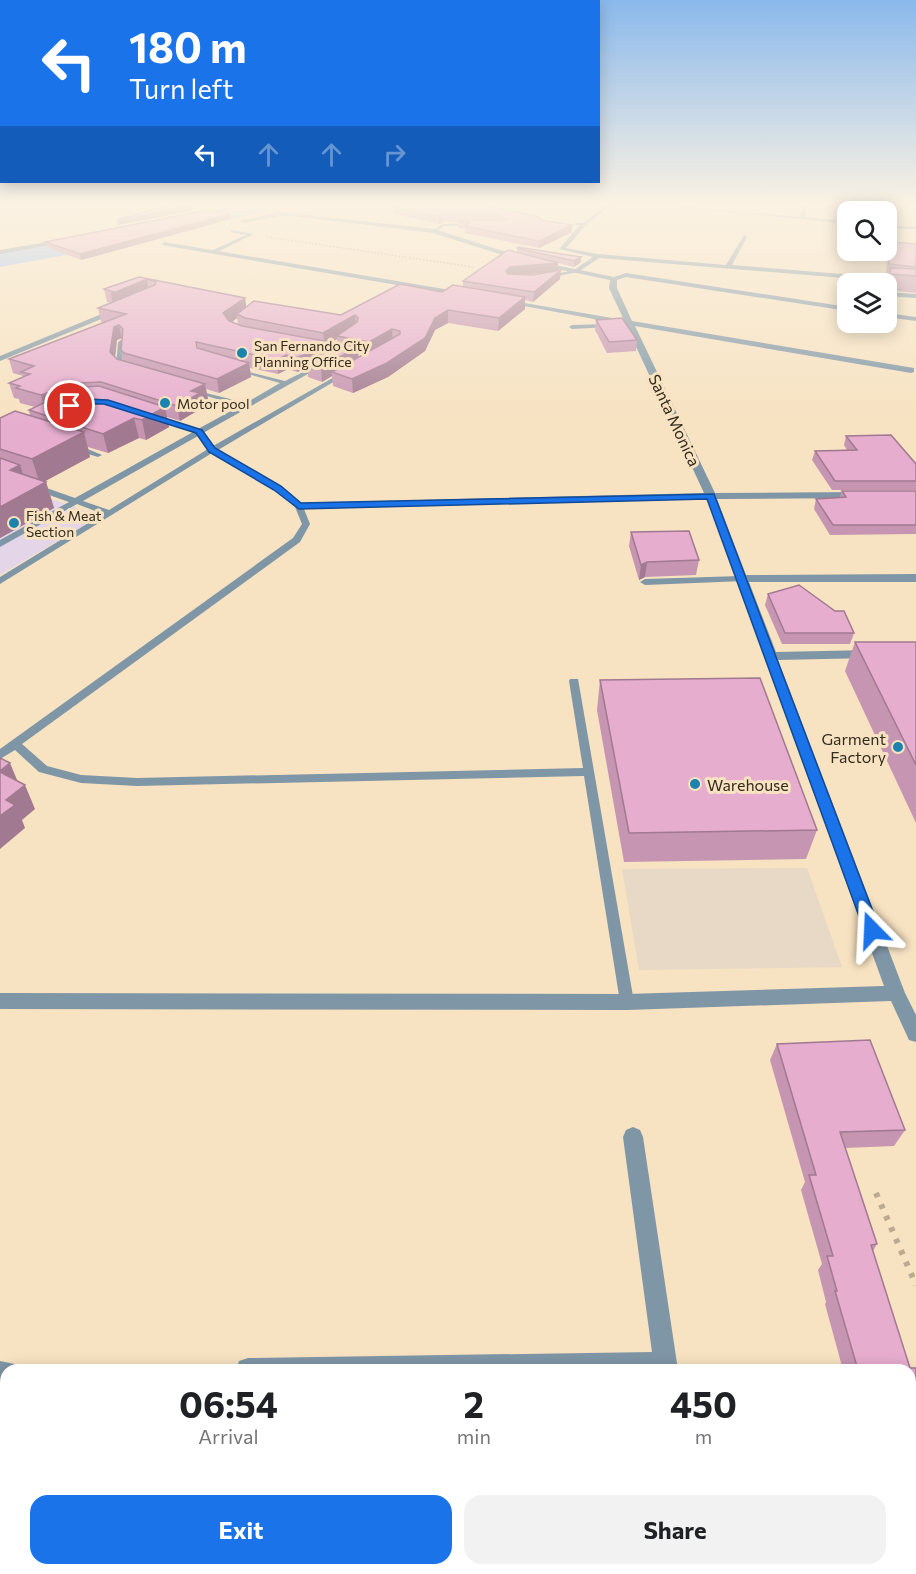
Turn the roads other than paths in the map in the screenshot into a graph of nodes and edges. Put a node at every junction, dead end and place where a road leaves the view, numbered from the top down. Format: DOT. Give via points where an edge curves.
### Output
graph roads {
  1 [pos="373,278"];
  2 [pos="643,278"];
  3 [pos="872,278"];
  4 [pos="614,279"];
  5 [pos="916,282"];
  6 [pos="469,295"];
  7 [pos="897,295"];
  8 [pos="916,296"];
  9 [pos="492,299"];
  10 [pos="132,304"];
  11 [pos="837,307"];
  12 [pos="897,317"];
  13 [pos="916,320"];
  14 [pos="631,324"];
  15 [pos="572,327"];
  16 [pos="120,342"];
  17 [pos="0,359"];
  18 [pos="319,366"];
  19 [pos="231,367"];
  20 [pos="911,370"];
  21 [pos="349,371"];
  22 [pos="133,374"];
  23 [pos="286,383"];
  24 [pos="178,386"];
  25 [pos="246,405"];
  26 [pos="147,415"];
  27 [pos="199,432"];
  28 [pos="64,444"];
  29 [pos="212,450"];
  30 [pos="98,455"];
  31 [pos="22,483"];
  32 [pos="870,495"];
  33 [pos="711,496"];
  34 [pos="78,502"];
  35 [pos="299,506"];
  36 [pos="110,513"];
  37 [pos="0,544"];
  38 [pos="916,578"];
  39 [pos="741,579"];
  40 [pos="0,581"];
  41 [pos="645,582"];
  42 [pos="882,654"];
  43 [pos="769,656"];
  44 [pos="574,681"];
  45 [pos="15,744"];
  46 [pos="0,755"];
  47 [pos="589,772"];
  48 [pos="896,993"];
  49 [pos="0,1001"];
  50 [pos="627,1002"];
  51 [pos="916,1034"];
  52 [pos="633,1137"];
  53 [pos="665,1364"];
  1 -- 6 [label="street"];
  2 -- 11 [label="street"];
  3 -- 5 [label="lane"];
  4 -- 14 [label="street, Santa Monica" via="613,288"];
  7 -- 8 [label="street"];
  9 -- 14 [label="street"];
  10 -- 17 [label="street"];
  12 -- 13 [label="street"];
  14 -- 15 [label="lane"];
  14 -- 20 [label="street"];
  14 -- 33 [label="street, Santa Monica"];
  16 -- 22 [label="lane" via="119,366"];
  18 -- 23 [label="lane"];
  19 -- 23 [label="lane"];
  21 -- 29 [label="lane"];
  23 -- 25 [label="lane"];
  24 -- 25 [label="lane"];
  25 -- 27 [label="lane"];
  26 -- 27 [label="lane"];
  27 -- 29 [label="lane"];
  27 -- 34 [label="lane"];
  28 -- 30 [label="lane"];
  29 -- 35 [label="lane" via="278,488"];
  29 -- 36 [label="lane"];
  31 -- 34 [label="lane"];
  32 -- 33 [label="street"];
  33 -- 35 [label="street"];
  33 -- 39 [label="street, Santa Monica"];
  34 -- 36 [label="lane"];
  34 -- 37 [label="lane"];
  35 -- 45 [label="lane" via="306,524 297,540"];
  36 -- 40 [label="lane"];
  38 -- 39 [label="street"];
  39 -- 41 [label="lane"];
  39 -- 43 [label="street, Santa Monica"];
  42 -- 43 [label="street"];
  43 -- 48 [label="street, Santa Monica"];
  44 -- 47 [label="lane"];
  45 -- 46 [label="lane"];
  45 -- 47 [label="lane" via="43,769 81,779 114,781"];
  47 -- 50 [label="lane"];
  48 -- 50 [label="street"];
  48 -- 51 [label="street, Santa Monica"];
  49 -- 50 [label="street"];
  52 -- 53 [label="street"];
}
